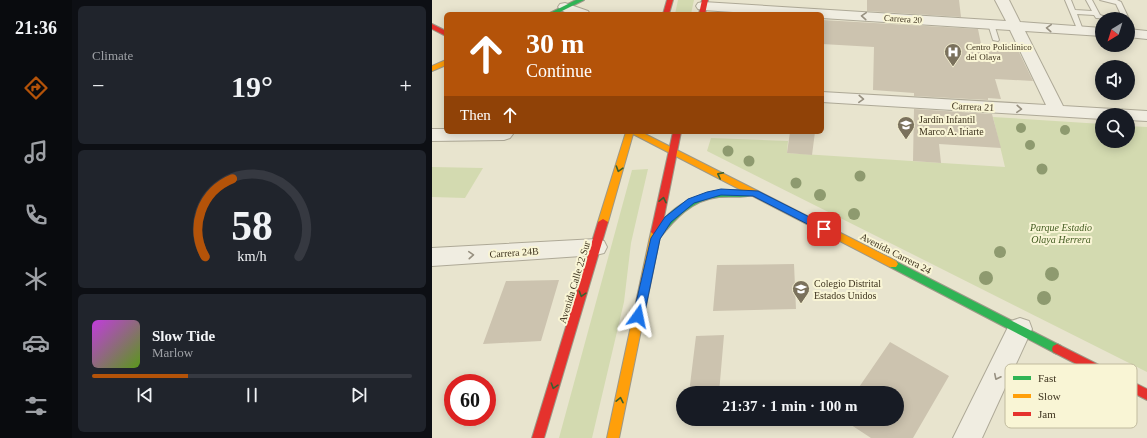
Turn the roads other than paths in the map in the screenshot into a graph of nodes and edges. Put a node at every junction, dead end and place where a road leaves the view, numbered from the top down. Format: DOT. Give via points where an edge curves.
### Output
graph roads {
  1 [pos="581,0"];
  2 [pos="670,0"];
  3 [pos="1002,0"];
  4 [pos="1068,0"];
  5 [pos="1089,0"];
  6 [pos="1103,0"];
  7 [pos="565,7"];
  8 [pos="703,7"];
  9 [pos="555,12"];
  10 [pos="578,12"];
  11 [pos="667,12"];
  12 [pos="788,12"];
  13 [pos="1073,12"];
  14 [pos="1095,12"];
  15 [pos="1123,12"];
  16 [pos="1095,13"];
  17 [pos="824,14"];
  18 [pos="991,24"];
  19 [pos="432,26"];
  20 [pos="1015,26"];
  21 [pos="1080,30"];
  22 [pos="1095,31"];
  23 [pos="444,33"];
  24 [pos="1135,33"];
  25 [pos="1147,34"];
  26 [pos="996,40"];
  27 [pos="444,63"];
  28 [pos="432,69"];
  29 [pos="824,97"];
  30 [pos="1057,111"];
  31 [pos="1095,113"];
  32 [pos="1135,115"];
  33 [pos="1147,116"];
  34 [pos="504,134"];
  35 [pos="629,134"];
  36 [pos="639,134"];
  37 [pos="677,134"];
  38 [pos="432,135"];
  39 [pos="674,151"];
  40 [pos="755,193"];
  41 [pos="655,238"];
  42 [pos="596,247"];
  43 [pos="432,257"];
  44 [pos="1020,330"];
  45 [pos="1087,364"];
  46 [pos="1137,389"];
  47 [pos="1147,394"];
  48 [pos="538,438"];
  49 [pos="613,438"];
  50 [pos="967,438"];
  1 -- 7 [label="main road"];
  2 -- 11 [label="main road"];
  3 -- 20 [label="street"];
  4 -- 13 [label="lane"];
  5 -- 14 [label="lane"];
  6 -- 15 [label="lane" via="1119,3"];
  7 -- 9 [label="main road"];
  7 -- 10 [label="street"];
  12 -- 8 [label="street, Carrera 20, one-way"];
  13 -- 16 [label="lane"];
  13 -- 21 [label="lane"];
  18 -- 17 [label="street, Carrera 20, one-way"];
  18 -- 20 [label="street, Carrera 20"];
  18 -- 26 [label="lane"];
  19 -- 23 [label="main road"];
  21 -- 20 [label="street, Carrera 20, one-way"];
  20 -- 30 [label="street"];
  21 -- 22 [label="street, Carrera 20"];
  24 -- 25 [label="street"];
  27 -- 28 [label="main road"];
  29 -- 30 [label="street, Carrera 21, one-way"];
  30 -- 31 [label="street, Carrera 21"];
  32 -- 33 [label="street"];
  34 -- 38 [label="street"];
  35 -- 42 [label="main road, Avenida Calle 22 Sur, one-way"];
  36 -- 39 [label="main road, Avenida Carrera 24"];
  37 -- 39 [label="main road"];
  40 -- 39 [label="main road, Avenida Carrera 24, one-way"];
  41 -- 39 [label="main road, one-way"];
  40 -- 41 [label="main road" via="721,192 691,201 668,220"];
  40 -- 44 [label="main road, Avenida Carrera 24"];
  49 -- 41 [label="main road, one-way"];
  43 -- 42 [label="street, Carrera 24B, one-way"];
  42 -- 48 [label="main road, Avenida Calle 22 Sur, one-way"];
  44 -- 45 [label="main road, Avenida Carrera 24"];
  44 -- 50 [label="street, one-way"];
  46 -- 47 [label="main road, Avenida Carrera 24"];
}
